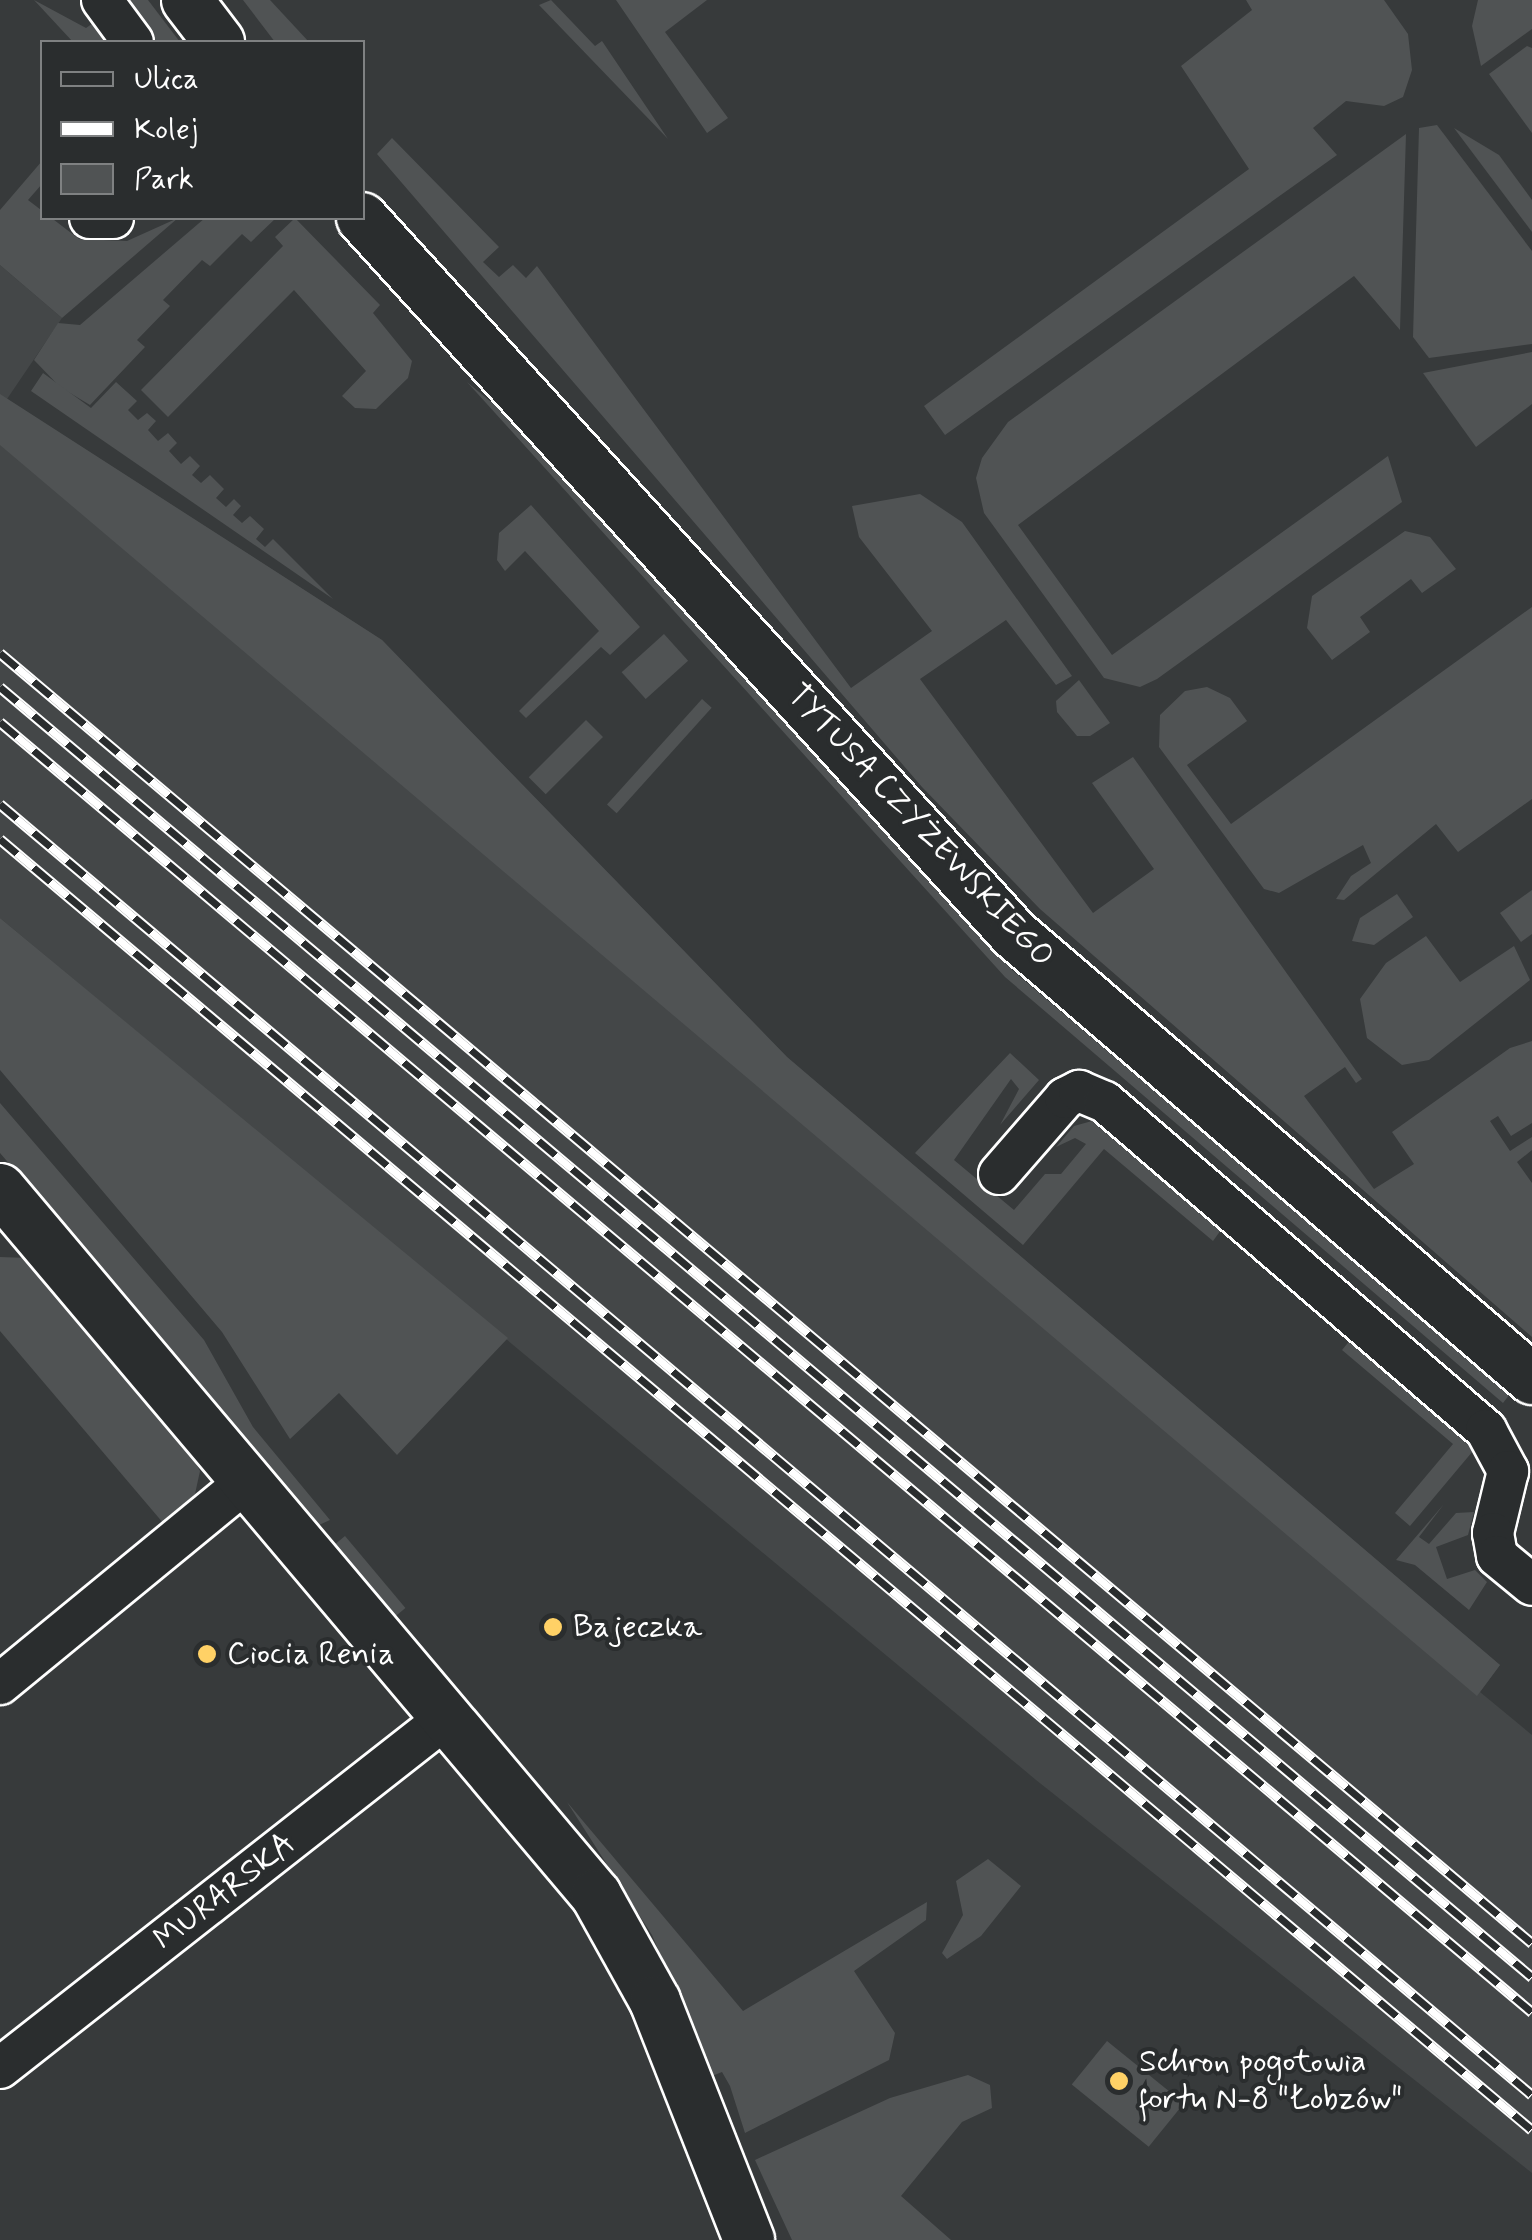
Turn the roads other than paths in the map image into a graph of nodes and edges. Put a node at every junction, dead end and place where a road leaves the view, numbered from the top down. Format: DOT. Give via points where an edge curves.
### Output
graph roads {
  1 [pos="102,0"];
  2 [pos="186,0"];
  3 [pos="131,40"];
  4 [pos="217,40"];
  5 [pos="364,220"];
  6 [pos="1000,1174"];
  7 [pos="0,1189"];
  8 [pos="1532,1379"];
  9 [pos="248,1480"];
  10 [pos="1532,1586"];
  11 [pos="0,1684"];
  12 [pos="450,1716"];
  13 [pos="0,2068"];
  14 [pos="736,2236"];
  1 -- 3 [label="street"];
  2 -- 4 [label="street"];
  5 -- 8 [label="street, TYTUSA CZYŻEWSKIEGO" via="1014,934"];
  6 -- 10 [label="street" via="1065,1098 1079,1091 1104,1102 1486,1430 1508,1471 1493,1533 1497,1556"];
  7 -- 9 [label="street"];
  9 -- 11 [label="street"];
  9 -- 12 [label="street"];
  12 -- 13 [label="street, MURARSKA"];
  12 -- 14 [label="street" via="622,1932"];
}
